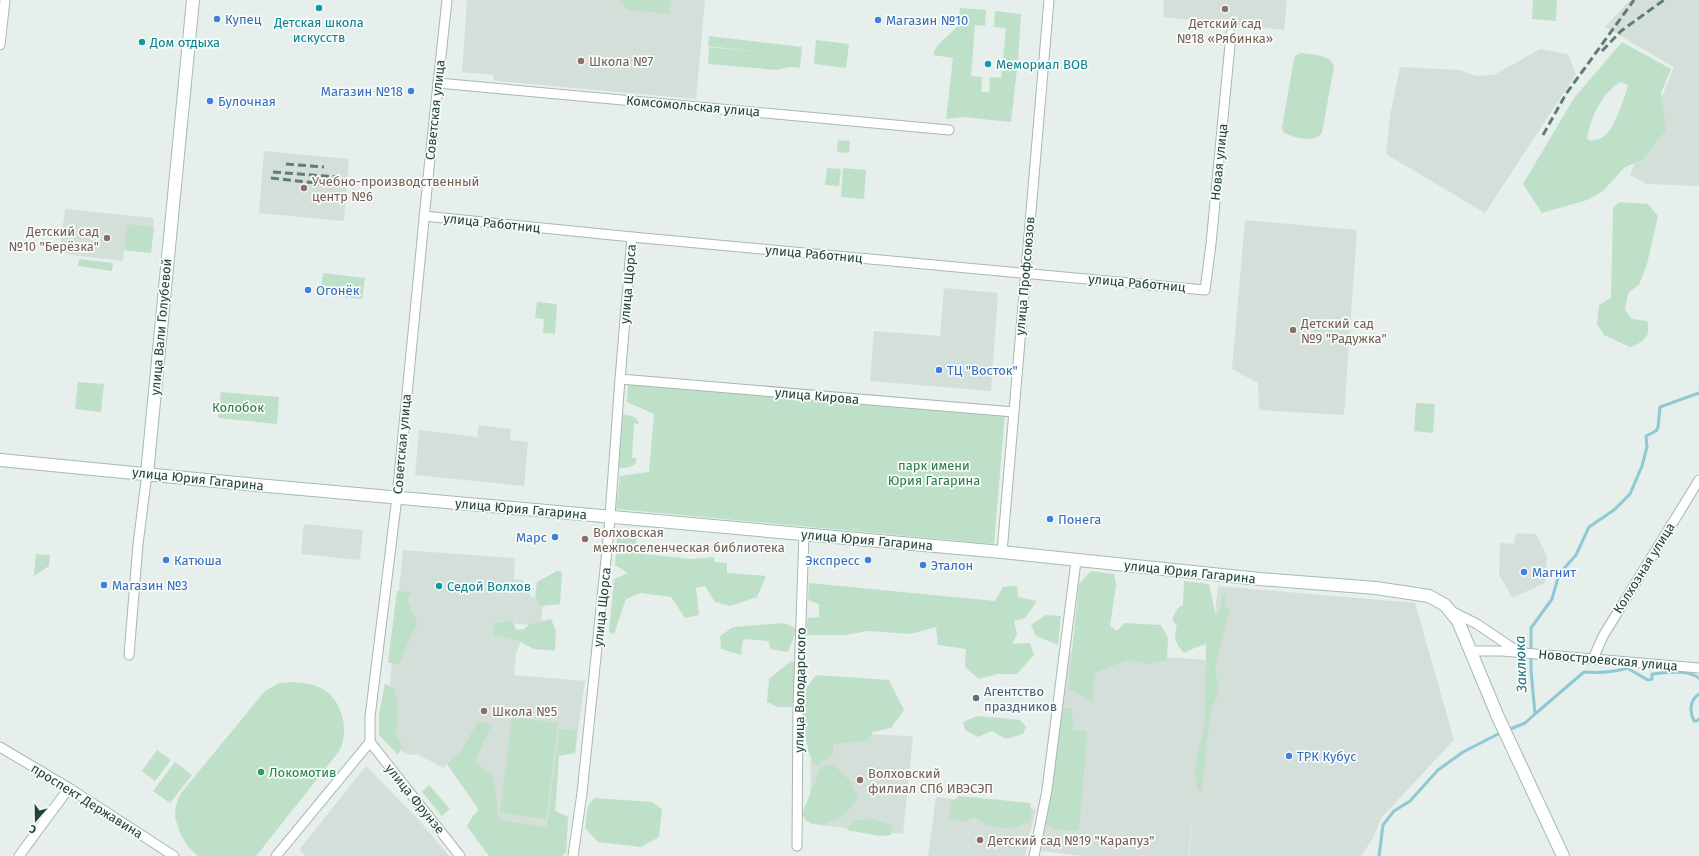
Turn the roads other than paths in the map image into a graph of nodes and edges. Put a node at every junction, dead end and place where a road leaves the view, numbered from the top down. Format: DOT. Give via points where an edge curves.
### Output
graph roads {
  1 [pos="5,0"];
  2 [pos="193,0"];
  3 [pos="447,0"];
  4 [pos="1049,0"];
  5 [pos="1231,34"];
  6 [pos="0,45"];
  7 [pos="438,83"];
  8 [pos="949,130"];
  9 [pos="424,216"];
  10 [pos="632,237"];
  11 [pos="1026,274"];
  12 [pos="1205,290"];
  13 [pos="620,378"];
  14 [pos="1014,412"];
  15 [pos="0,460"];
  16 [pos="147,474"];
  17 [pos="1699,480"];
  18 [pos="397,497"];
  19 [pos="610,517"];
  20 [pos="804,534"];
  21 [pos="1002,552"];
  22 [pos="1076,560"];
  23 [pos="1448,608"];
  24 [pos="1470,651"];
  25 [pos="1518,652"];
  26 [pos="129,655"];
  27 [pos="1593,659"];
  28 [pos="1699,668"];
  29 [pos="370,742"];
  30 [pos="0,747"];
  31 [pos="69,788"];
  32 [pos="798,846"];
  33 [pos="19,856"];
  34 [pos="174,856"];
  35 [pos="276,856"];
  36 [pos="460,856"];
  37 [pos="573,856"];
  38 [pos="1034,856"];
  39 [pos="1563,856"];
  1 -- 6 [label="street"];
  2 -- 16 [label="main road, улица Вали Голубевой"];
  3 -- 7 [label="street, Советская улица"];
  4 -- 11 [label="street, улица Профсоюзов"];
  5 -- 12 [label="street, Новая улица"];
  7 -- 8 [label="street, Комсомольская улица"];
  7 -- 9 [label="street, Советская улица"];
  9 -- 10 [label="street, улица Работниц"];
  9 -- 18 [label="street, Советская улица"];
  10 -- 11 [label="street, улица Работниц"];
  10 -- 13 [label="street, улица Щорса"];
  11 -- 12 [label="street, улица Работниц"];
  11 -- 14 [label="street, улица Профсоюзов"];
  13 -- 14 [label="street, улица Кирова"];
  13 -- 19 [label="street, улица Щорса"];
  14 -- 21 [label="street, улица Профсоюзов"];
  15 -- 16 [label="main road, улица Юрия Гагарина"];
  16 -- 18 [label="main road, улица Юрия Гагарина"];
  16 -- 26 [label="street, улица Вали Голубевой" via="138,544"];
  17 -- 27 [label="street, Колхозная улица" via="1602,636"];
  18 -- 19 [label="main road, улица Юрия Гагарина"];
  18 -- 29 [label="street, Советская улица" via="370,717"];
  19 -- 20 [label="main road, улица Юрия Гагарина"];
  19 -- 37 [label="street, улица Щорса" via="582,793"];
  20 -- 21 [label="main road, улица Юрия Гагарина"];
  20 -- 32 [label="street, улица Володарского" via="798,708"];
  21 -- 22 [label="main road, улица Юрия Гагарина"];
  22 -- 23 [label="main road, улица Юрия Гагарина" via="1376,588 1429,596"];
  22 -- 38 [label="street" via="1047,790"];
  23 -- 24 [label="main road" via="1458,621"];
  23 -- 25 [label="street, Новостроевская улица"];
  24 -- 25 [label="street, Новостроевская улица"];
  24 -- 39 [label="main road"];
  25 -- 27 [label="street, Новостроевская улица"];
  27 -- 28 [label="street, Новостроевская улица"];
  29 -- 35 [label="street"];
  29 -- 36 [label="street, улица Фрунзе"];
  30 -- 31 [label="street, проспект Державина"];
  31 -- 33 [label="street"];
  31 -- 34 [label="street, проспект Державина"];
}
